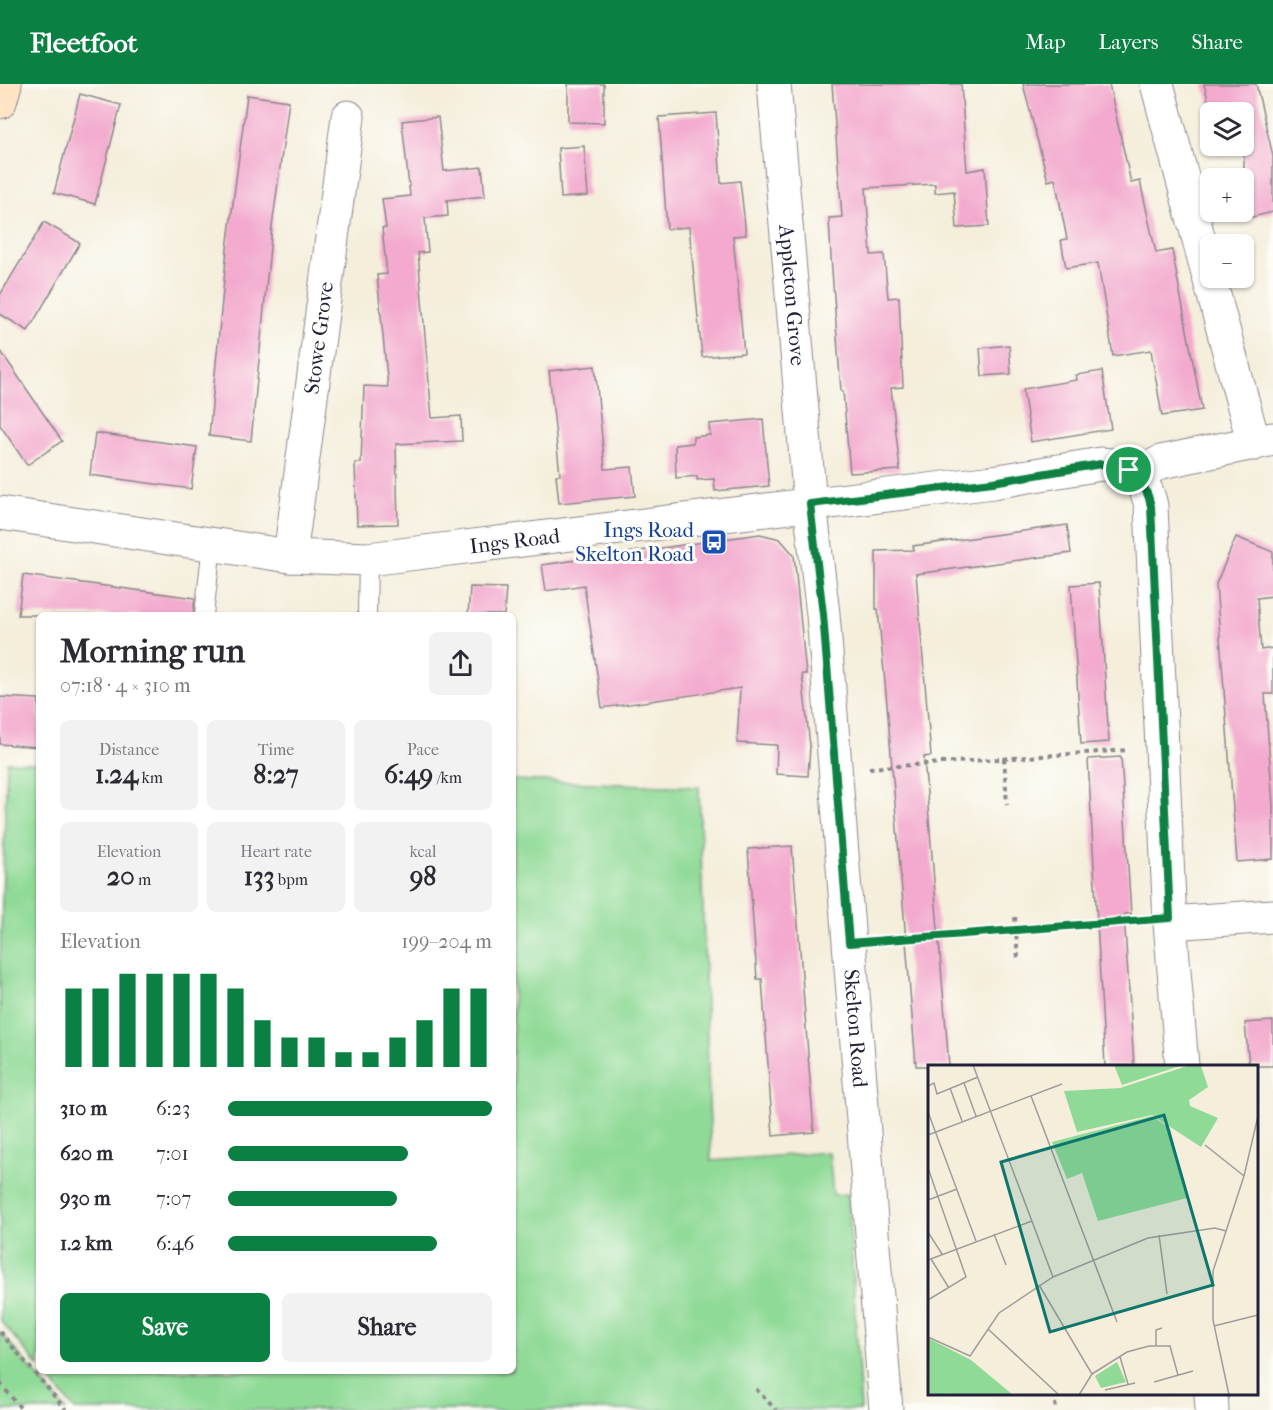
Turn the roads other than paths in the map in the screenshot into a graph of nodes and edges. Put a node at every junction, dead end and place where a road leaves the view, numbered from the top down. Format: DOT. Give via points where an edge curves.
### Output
graph roads {
  1 [pos="5,84"];
  2 [pos="774,84"];
  3 [pos="1157,84"];
  4 [pos="0,102"];
  5 [pos="348,117"];
  6 [pos="1263,442"];
  7 [pos="1136,475"];
  8 [pos="810,504"];
  9 [pos="0,513"];
  10 [pos="212,545"];
  11 [pos="290,556"];
  12 [pos="368,559"];
  13 [pos="204,612"];
  14 [pos="367,612"];
  15 [pos="1273,916"];
  16 [pos="1170,921"];
  17 [pos="1182,1065"];
  18 [pos="1210,1395"];
  19 [pos="886,1410"];
  20 [pos="1212,1410"];
  1 -- 4 [label="street"];
  2 -- 8 [label="street, Appleton Grove"];
  3 -- 6 [label="street"];
  5 -- 11 [label="street, Stowe Grove"];
  6 -- 7 [label="street" via="1161,462"];
  7 -- 8 [label="street, Ings Road" via="1116,464 1101,464 993,482"];
  7 -- 16 [label="street" via="1148,492 1151,506"];
  8 -- 12 [label="street, Ings Road"];
  8 -- 19 [label="street, Skelton Road" via="823,614"];
  9 -- 10 [label="street, Ings Road"];
  10 -- 11 [label="street, Ings Road"];
  10 -- 13 [label="lane"];
  11 -- 12 [label="street, Ings Road"];
  12 -- 14 [label="lane"];
  15 -- 16 [label="street"];
  16 -- 17 [label="street"];
  18 -- 20 [label="street"];
}
